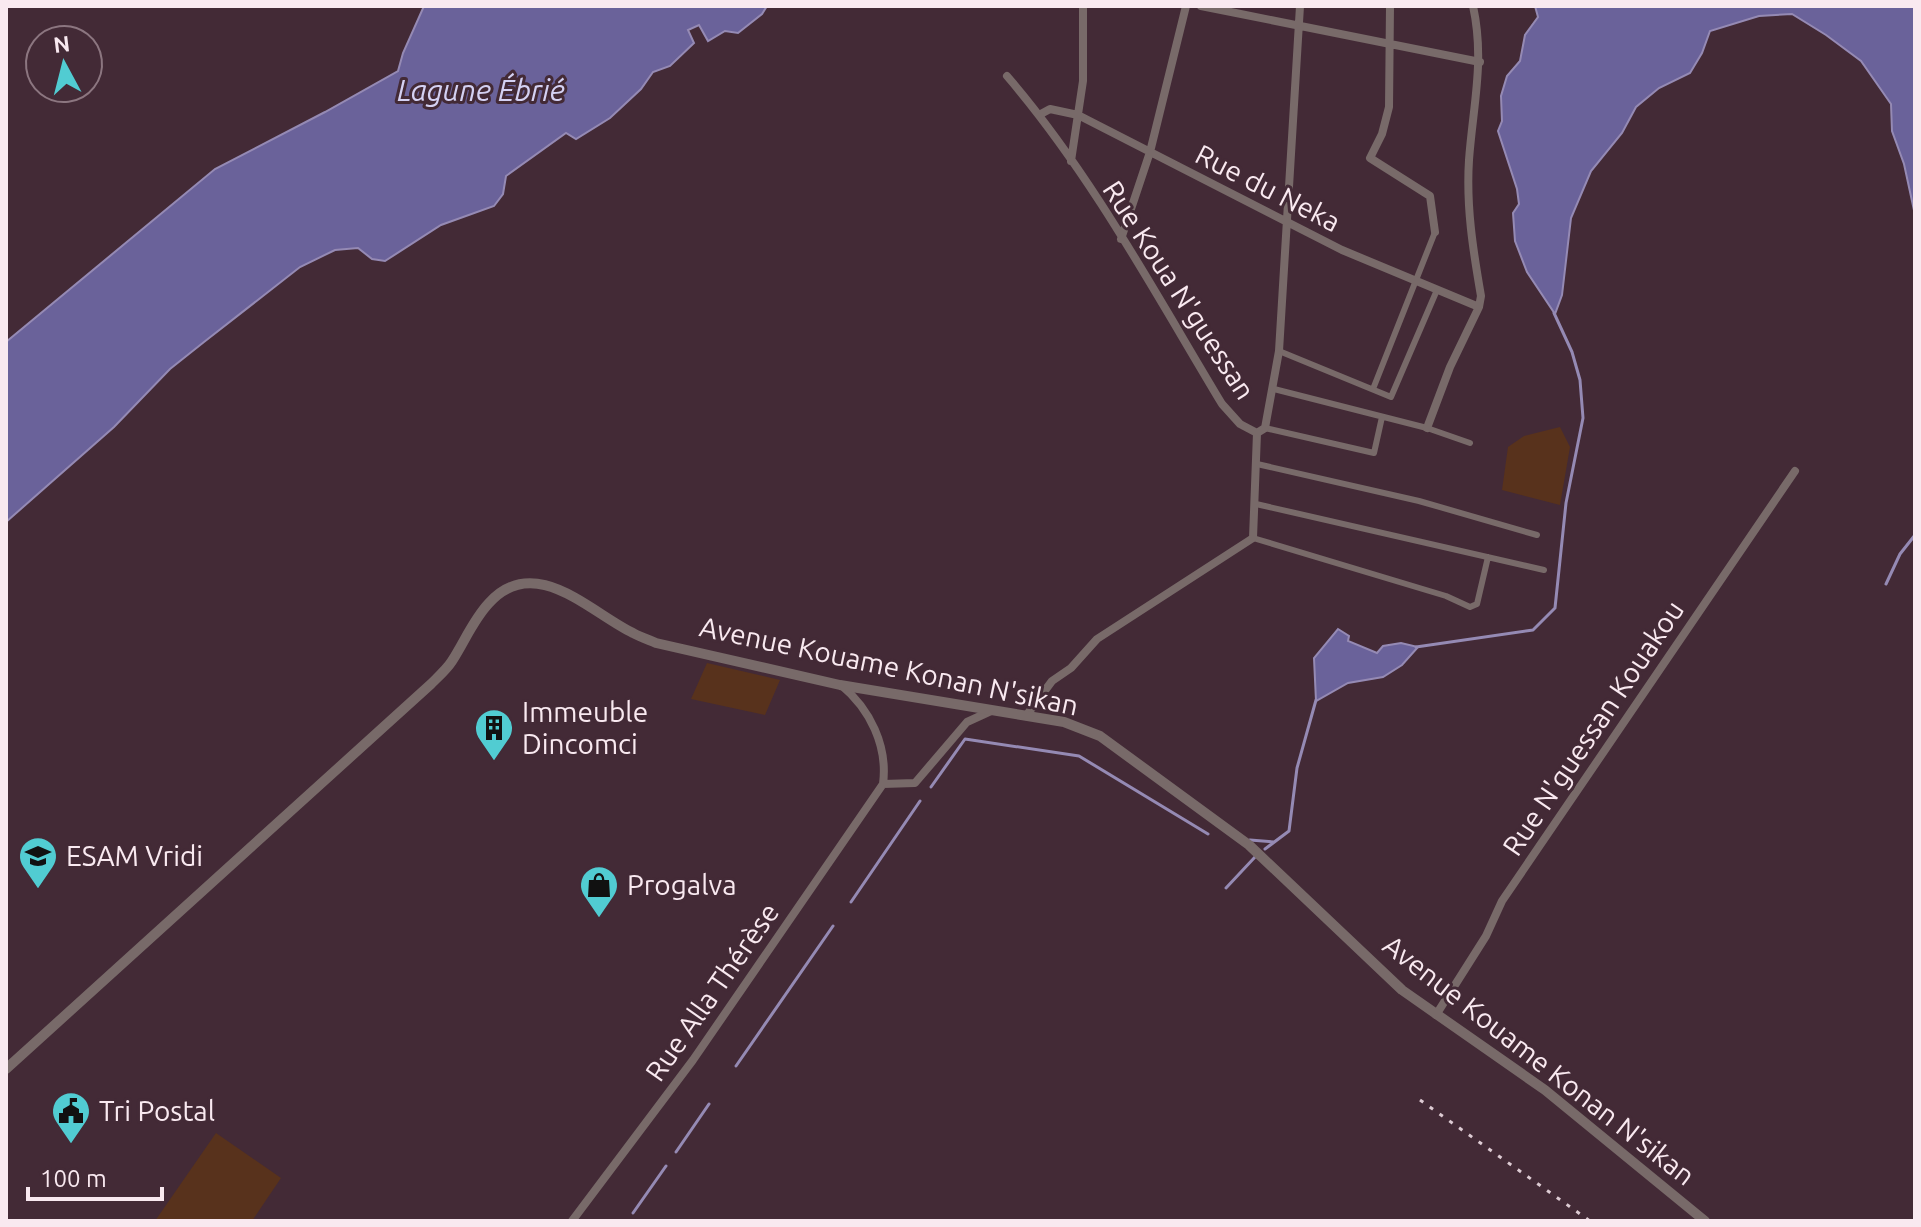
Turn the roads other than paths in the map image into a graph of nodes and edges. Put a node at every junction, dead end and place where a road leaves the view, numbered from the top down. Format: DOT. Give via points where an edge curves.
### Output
graph roads {
  1 [pos="1083,6"];
  2 [pos="1186,6"];
  3 [pos="1201,6"];
  4 [pos="1300,6"];
  5 [pos="1390,6"];
  6 [pos="1473,6"];
  7 [pos="1298,25"];
  8 [pos="1388,44"];
  9 [pos="1480,62"];
  10 [pos="1007,76"];
  11 [pos="1039,115"];
  12 [pos="1078,115"];
  13 [pos="1150,152"];
  14 [pos="1071,162"];
  15 [pos="1287,222"];
  16 [pos="1435,232"];
  17 [pos="1121,239"];
  18 [pos="1418,281"];
  19 [pos="1437,290"];
  20 [pos="1479,307"];
  21 [pos="1279,351"];
  22 [pos="1274,389"];
  23 [pos="1373,389"];
  24 [pos="1382,417"];
  25 [pos="1427,428"];
  26 [pos="1261,431"];
  27 [pos="1470,443"];
  28 [pos="1257,464"];
  29 [pos="1795,471"];
  30 [pos="1256,504"];
  31 [pos="1537,535"];
  32 [pos="1253,538"];
  33 [pos="1488,557"];
  34 [pos="1544,570"];
  35 [pos="840,685"];
  36 [pos="991,711"];
  37 [pos="1026,716"];
  38 [pos="883,784"];
  39 [pos="1436,1015"];
  40 [pos="6,1069"];
  41 [pos="572,1221"];
  42 [pos="1705,1221"];
  1 -- 12 [label="street"];
  2 -- 13 [label="street"];
  3 -- 7 [label="street"];
  4 -- 7 [label="street"];
  5 -- 8 [label="street"];
  6 -- 9 [label="street"];
  7 -- 8 [label="street"];
  7 -- 15 [label="street"];
  8 -- 9 [label="street"];
  8 -- 16 [label="street" via="1389,107 1370,158 1430,196"];
  9 -- 20 [label="street" via="1468,202"];
  10 -- 11 [label="street, Rue Koua N'guessan"];
  11 -- 12 [label="street, Rue du Neka" via="1050,109"];
  11 -- 14 [label="street, Rue Koua N'guessan"];
  12 -- 13 [label="street, Rue du Neka"];
  12 -- 14 [label="street"];
  13 -- 15 [label="street, Rue du Neka"];
  13 -- 17 [label="street"];
  14 -- 17 [label="street, Rue Koua N'guessan"];
  15 -- 18 [label="street, Rue du Neka"];
  15 -- 21 [label="street"];
  16 -- 18 [label="street"];
  17 -- 26 [label="street, Rue Koua N'guessan" via="1222,404 1240,424"];
  18 -- 19 [label="street, Rue du Neka"];
  18 -- 23 [label="street"];
  19 -- 20 [label="street, Rue du Neka"];
  19 -- 23 [label="street" via="1394,393 1389,397"];
  20 -- 25 [label="street"];
  21 -- 22 [label="street"];
  21 -- 23 [label="street"];
  22 -- 24 [label="street"];
  22 -- 26 [label="street"];
  24 -- 25 [label="street"];
  24 -- 26 [label="street" via="1374,453"];
  25 -- 27 [label="street"];
  26 -- 28 [label="street, Rue Koua N'guessan"];
  28 -- 30 [label="street, Rue Koua N'guessan"];
  28 -- 31 [label="street"];
  29 -- 39 [label="street, Rue N'guessan Kouakou" via="1502,901"];
  30 -- 32 [label="street, Rue Koua N'guessan"];
  30 -- 33 [label="street"];
  32 -- 33 [label="street" via="1470,607 1477,604"];
  32 -- 37 [label="street" via="1097,639 1052,681"];
  33 -- 34 [label="street"];
  35 -- 36 [label="street, Avenue Kouame Konan N'sikan"];
  35 -- 38 [label="street" via="862,706 880,741"];
  35 -- 40 [label="street, Avenue Kouame Konan N'sikan" via="656,643 556,587 520,585 503,592 478,615 451,663 431,684"];
  36 -- 37 [label="street, Avenue Kouame Konan N'sikan"];
  36 -- 38 [label="street" via="967,722 915,783"];
  37 -- 39 [label="street, Avenue Kouame Konan N'sikan" via="1064,722 1100,736 1178,792 1249,845 1402,990"];
  38 -- 41 [label="street, Rue Alla Thérèse" via="693,1060"];
  39 -- 42 [label="street, Avenue Kouame Konan N'sikan" via="1545,1090"];
}
